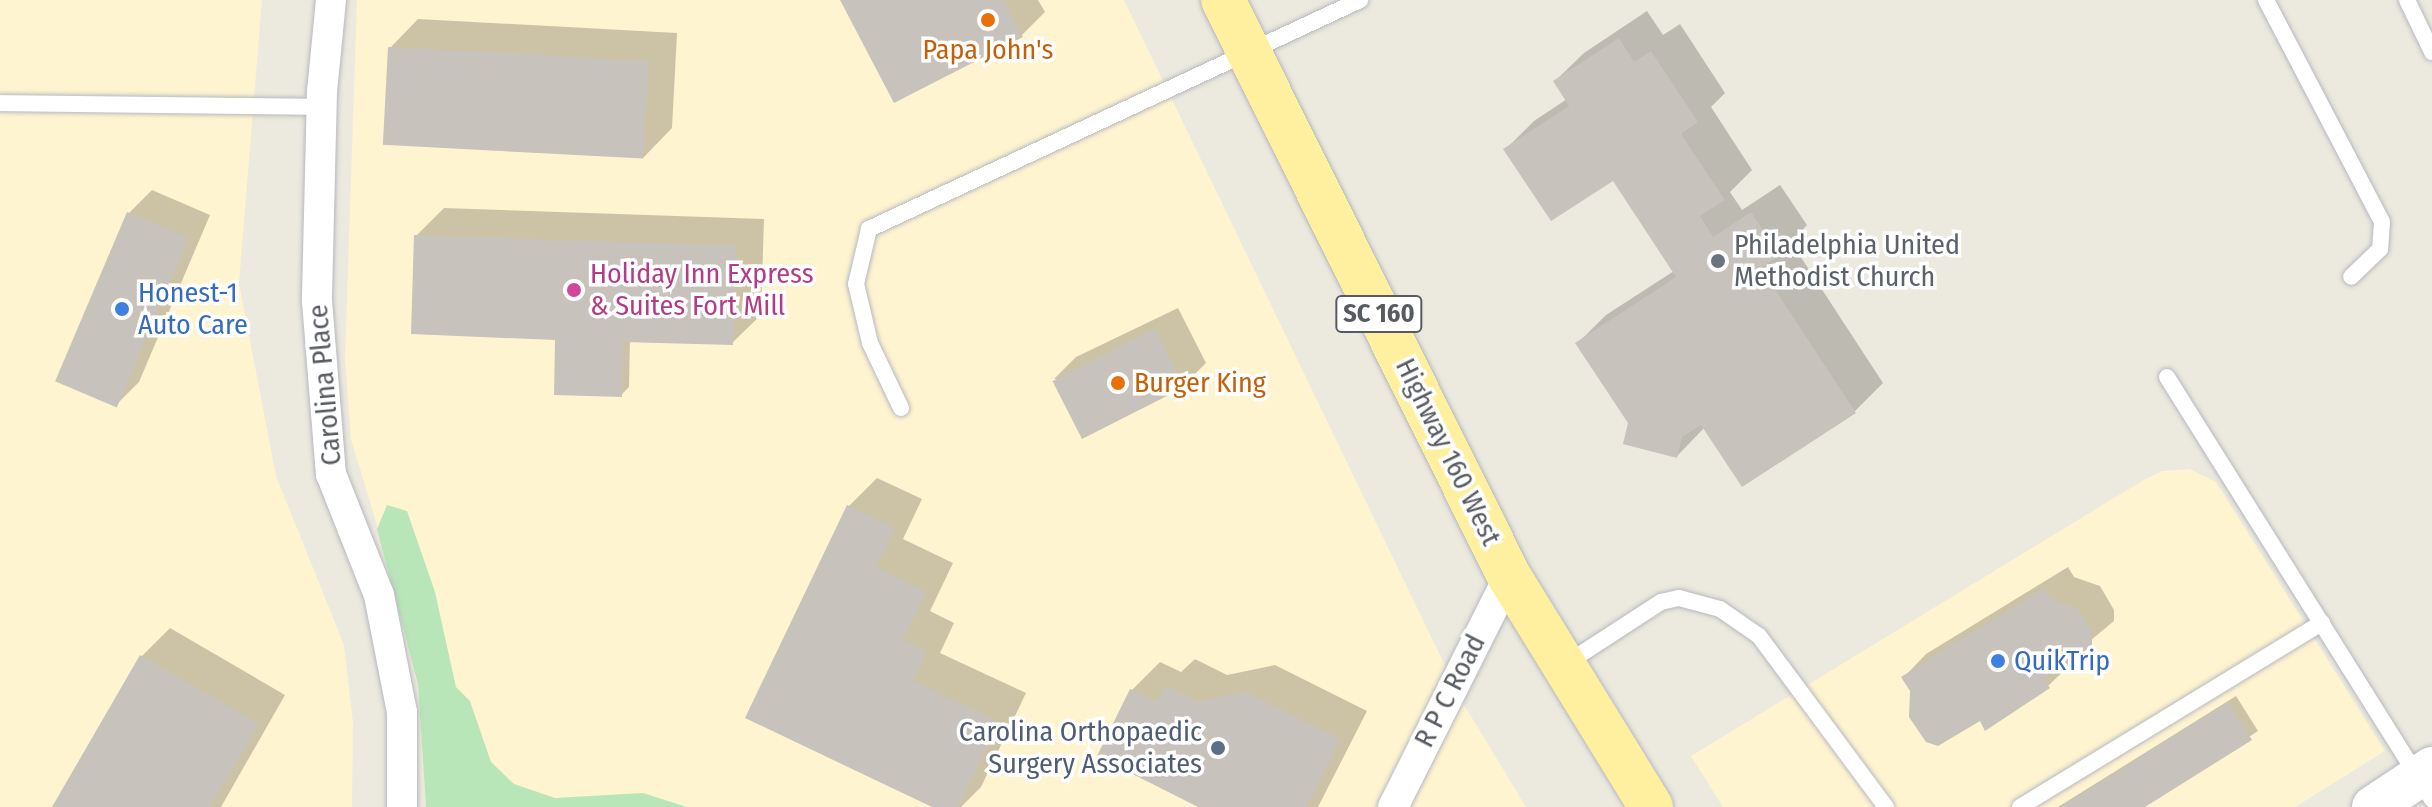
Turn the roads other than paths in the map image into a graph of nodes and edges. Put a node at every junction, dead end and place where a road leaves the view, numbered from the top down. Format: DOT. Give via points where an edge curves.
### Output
graph roads {
  1 [pos="331,0"];
  2 [pos="1223,0"];
  3 [pos="1360,0"];
  4 [pos="2266,0"];
  5 [pos="2407,0"];
  6 [pos="2432,52"];
  7 [pos="1249,53"];
  8 [pos="0,103"];
  9 [pos="322,107"];
  10 [pos="2351,277"];
  11 [pos="2167,377"];
  12 [pos="901,408"];
  13 [pos="1509,576"];
  14 [pos="2322,623"];
  15 [pos="1564,665"];
  16 [pos="2427,782"];
  17 [pos="402,807"];
  18 [pos="1393,807"];
  19 [pos="1651,807"];
  20 [pos="1886,807"];
  21 [pos="2020,807"];
  22 [pos="2373,807"];
  1 -- 9 [label="street, Carolina Place"];
  2 -- 7 [label="main road, Highway 160 West / SC 160"];
  3 -- 7 [label="lane"];
  4 -- 10 [label="lane" via="2382,222 2380,249"];
  5 -- 6 [label="lane"];
  7 -- 12 [label="lane" via="869,229 856,284 870,343"];
  7 -- 13 [label="main road, Highway 160 West / SC 160"];
  8 -- 9 [label="lane"];
  9 -- 17 [label="street, Carolina Place" via="317,301 331,474 379,595 402,712"];
  11 -- 14 [label="lane"];
  13 -- 15 [label="main road, Highway 160 West / SC 160"];
  13 -- 18 [label="street, R P C Road"];
  14 -- 16 [label="lane"];
  14 -- 21 [label="lane"];
  15 -- 19 [label="main road, Highway 160 West / SC 160"];
  15 -- 20 [label="lane" via="1661,602 1679,598 1720,609 1759,636"];
  16 -- 22 [label="main road"];
}
